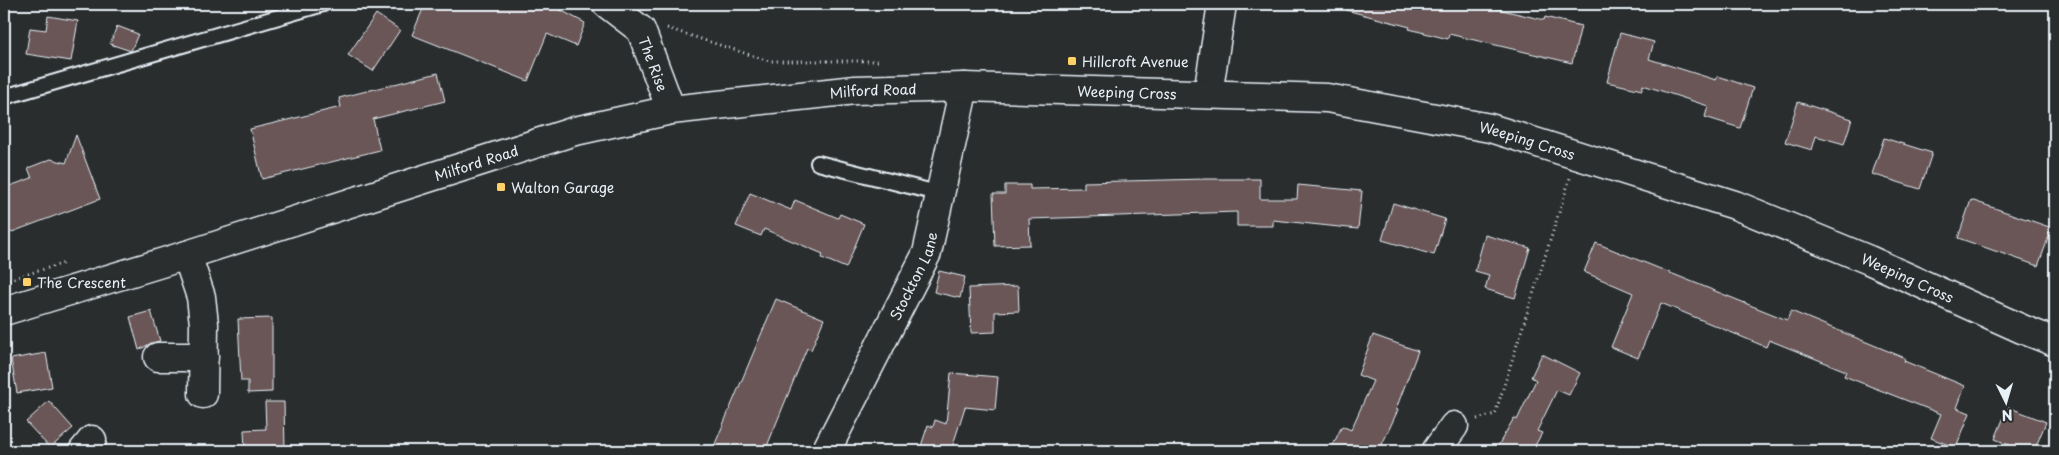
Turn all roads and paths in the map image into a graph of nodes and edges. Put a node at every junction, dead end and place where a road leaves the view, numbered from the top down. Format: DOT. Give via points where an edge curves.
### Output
graph roads {
  1 [pos="323,4"];
  2 [pos="607,4"];
  3 [pos="1222,4"];
  4 [pos="658,24"];
  5 [pos="882,62"];
  6 [pos="964,87"];
  7 [pos="1208,94"];
  8 [pos="4,96"];
  9 [pos="671,110"];
  10 [pos="1578,154"];
  11 [pos="818,163"];
  12 [pos="941,194"];
  13 [pos="187,255"];
  14 [pos="4,311"];
  15 [pos="2055,342"];
  16 [pos="204,357"];
  17 [pos="158,358"];
  18 [pos="203,394"];
  19 [pos="1454,426"];
  20 [pos="826,451"];
  21 [pos="1436,451"];
  1 -- 8 [label="lane"];
  2 -- 9 [label="main road, The Rise" via="641,30"];
  3 -- 7 [label="main road"];
  4 -- 5 [label="path" via="683,35 769,61"];
  6 -- 7 [label="main road, Weeping Cross"];
  6 -- 9 [label="main road, Milford Road" via="855,90"];
  6 -- 12 [label="main road, Stockton Lane"];
  7 -- 10 [label="main road, Weeping Cross" via="1326,98 1490,128"];
  9 -- 13 [label="main road, Milford Road" via="575,131"];
  10 -- 15 [label="main road, Weeping Cross" via="1735,205"];
  10 -- 19 [label="path" via="1495,414"];
  11 -- 12 [label="lane"];
  12 -- 20 [label="main road, Stockton Lane" via="927,253"];
  13 -- 14 [label="main road, Milford Road"];
  13 -- 16 [label="main road" via="201,297"];
  16 -- 17 [label="main road"];
  16 -- 18 [label="main road"];
  19 -- 21 [label="main road"];
}
